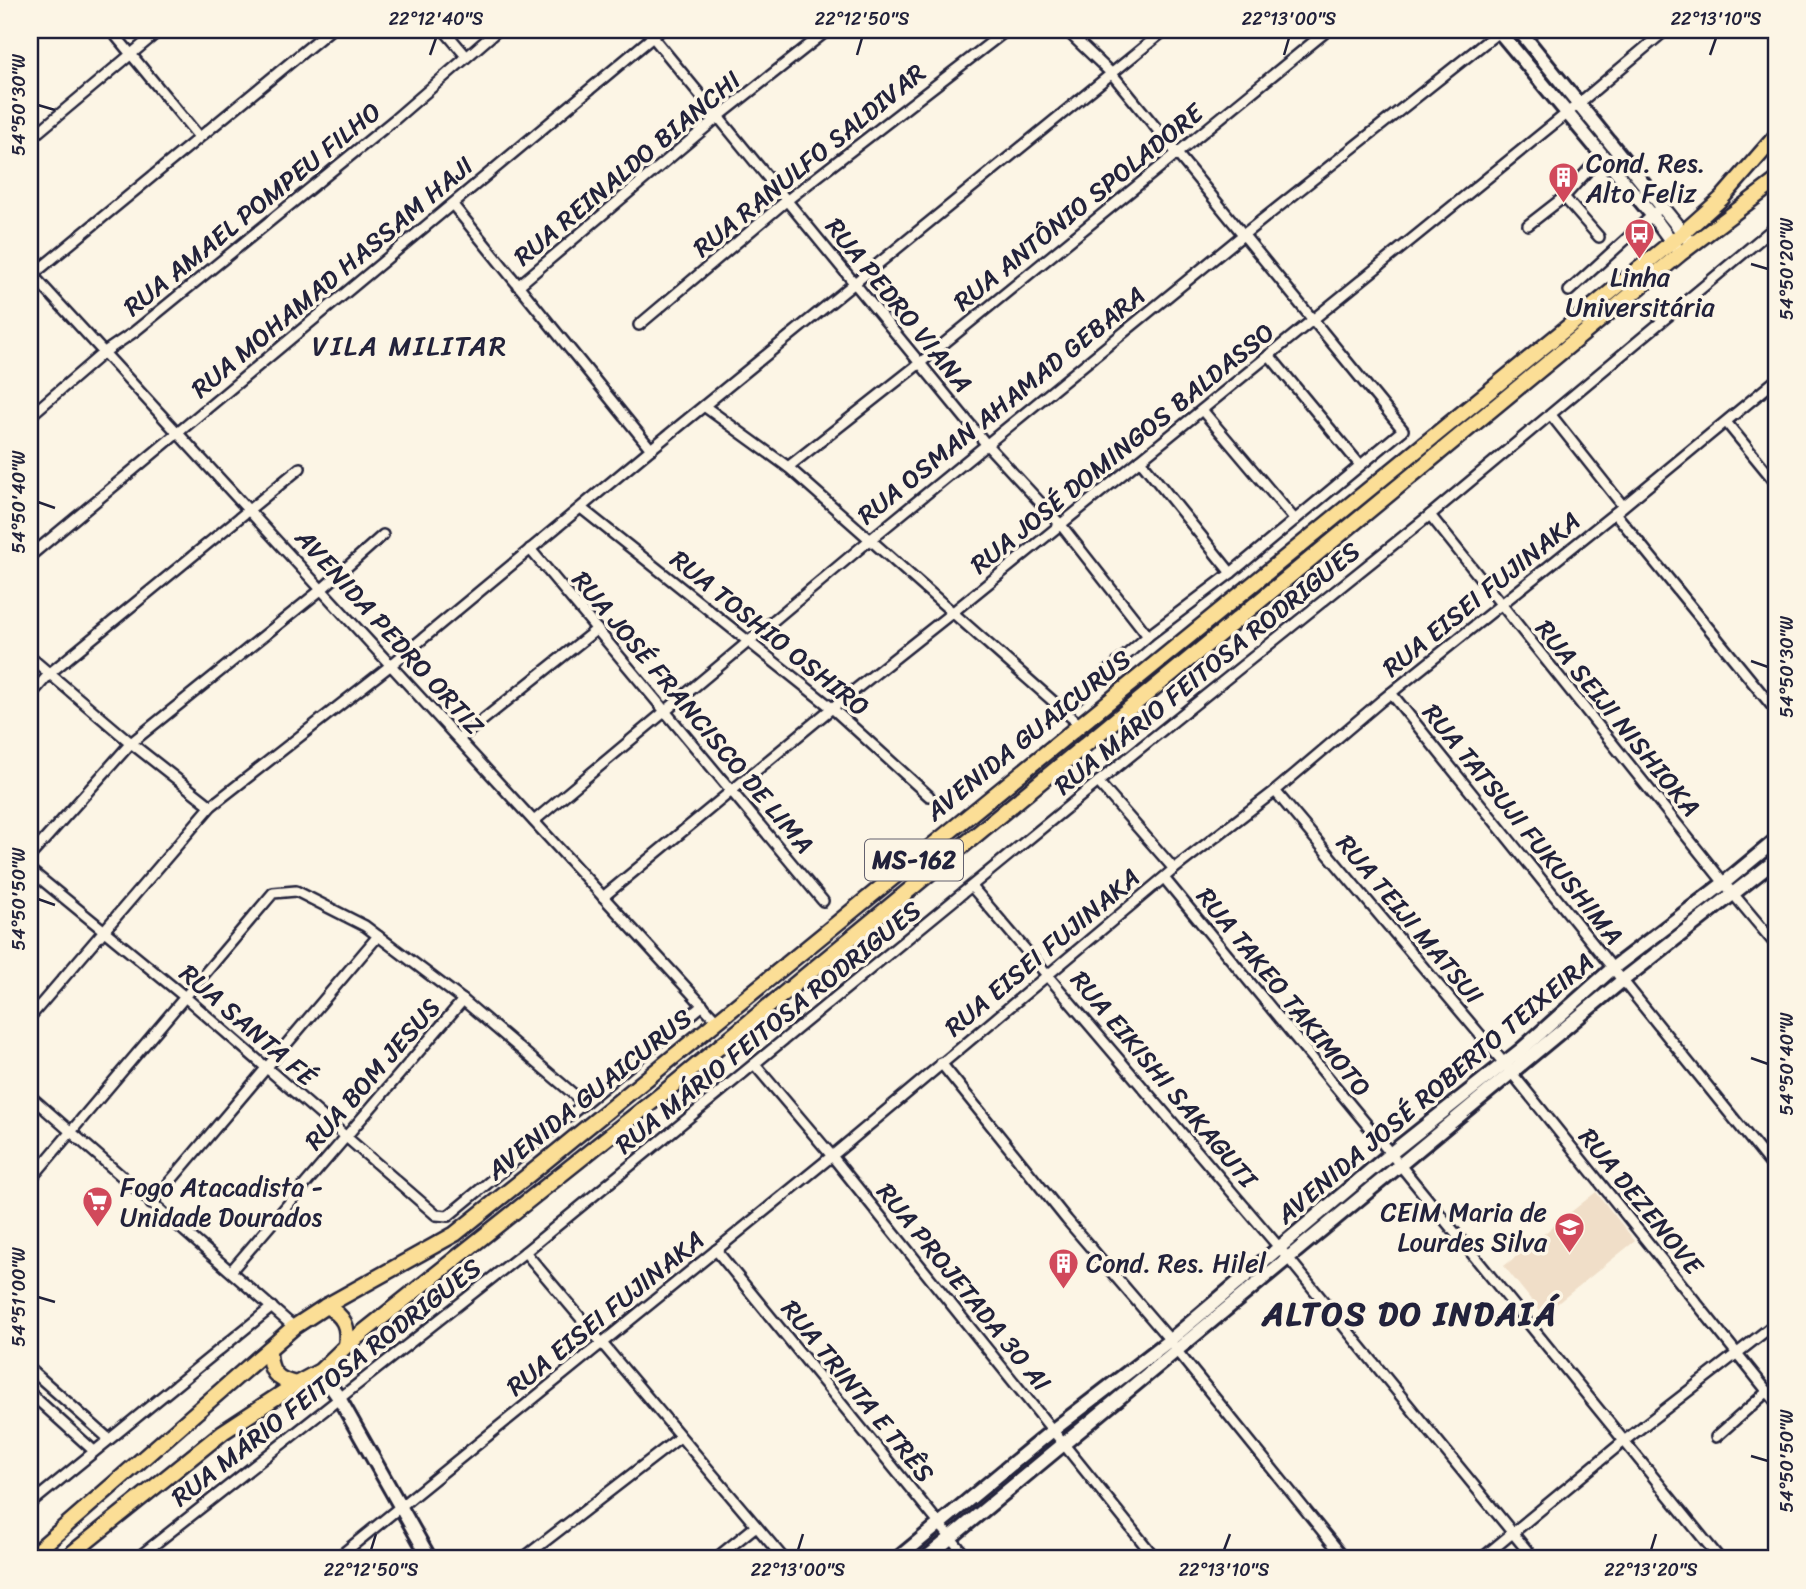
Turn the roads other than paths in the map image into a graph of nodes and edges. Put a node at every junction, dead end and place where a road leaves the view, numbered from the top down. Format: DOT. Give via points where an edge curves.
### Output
graph roads {
  1 [pos="111,30"];
  2 [pos="160,30"];
  3 [pos="330,30"];
  4 [pos="444,30"];
  5 [pos="498,30"];
  6 [pos="828,30"];
  7 [pos="1007,30"];
  8 [pos="1066,30"];
  9 [pos="1165,30"];
  10 [pos="1328,30"];
  11 [pos="1500,30"];
  12 [pos="1519,30"];
  13 [pos="1666,30"];
  14 [pos="654,32"];
  15 [pos="130,54"];
  16 [pos="466,55"];
  17 [pos="1112,74"];
  18 [pos="1572,108"];
  19 [pos="718,117"];
  20 [pos="1776,135"];
  21 [pos="199,137"];
  22 [pos="30,139"];
  23 [pos="1177,154"];
  24 [pos="1601,156"];
  25 [pos="1776,181"];
  26 [pos="1564,197"];
  27 [pos="786,201"];
  28 [pos="453,205"];
  29 [pos="1657,211"];
  30 [pos="1528,225"];
  31 [pos="1776,226"];
  32 [pos="1243,235"];
  33 [pos="1599,237"];
  34 [pos="1682,239"];
  35 [pos="31,275"];
  36 [pos="855,283"];
  37 [pos="518,286"];
  38 [pos="1569,291"];
  39 [pos="1312,321"];
  40 [pos="639,325"];
  41 [pos="103,353"];
  42 [pos="1269,355"];
  43 [pos="920,363"];
  44 [pos="1776,380"];
  45 [pos="704,406"];
  46 [pos="1202,410"];
  47 [pos="1550,415"];
  48 [pos="30,416"];
  49 [pos="1726,422"];
  50 [pos="177,432"];
  51 [pos="987,445"];
  52 [pos="651,449"];
  53 [pos="1140,460"];
  54 [pos="1360,465"];
  55 [pos="788,467"];
  56 [pos="300,468"];
  57 [pos="1776,483"];
  58 [pos="1623,506"];
  59 [pos="581,508"];
  60 [pos="249,510"];
  61 [pos="1615,513"];
  62 [pos="1430,514"];
  63 [pos="1295,520"];
  64 [pos="1061,525"];
  65 [pos="383,535"];
  66 [pos="871,539"];
  67 [pos="530,549"];
  68 [pos="30,556"];
  69 [pos="1231,573"];
  70 [pos="321,589"];
  71 [pos="1501,605"];
  72 [pos="953,612"];
  73 [pos="597,629"];
  74 [pos="1147,636"];
  75 [pos="749,640"];
  76 [pos="30,657"];
  77 [pos="391,665"];
  78 [pos="50,673"];
  79 [pos="1391,693"];
  80 [pos="30,696"];
  81 [pos="832,708"];
  82 [pos="1065,709"];
  83 [pos="665,710"];
  84 [pos="1776,711"];
  85 [pos="1080,724"];
  86 [pos="459,739"];
  87 [pos="131,743"];
  88 [pos="1098,782"];
  89 [pos="732,790"];
  90 [pos="1275,791"];
  91 [pos="929,796"];
  92 [pos="211,806"];
  93 [pos="534,821"];
  94 [pos="1776,839"];
  95 [pos="30,856"];
  96 [pos="1776,860"];
  97 [pos="1174,869"];
  98 [pos="30,870"];
  99 [pos="1164,878"];
  100 [pos="1724,883"];
  101 [pos="972,887"];
  102 [pos="1734,895"];
  103 [pos="603,897"];
  104 [pos="823,901"];
  105 [pos="104,930"];
  106 [pos="378,936"];
  107 [pos="1776,945"];
  108 [pos="1613,968"];
  109 [pos="1048,974"];
  110 [pos="1623,981"];
  111 [pos="185,997"];
  112 [pos="463,1000"];
  113 [pos="703,1005"];
  114 [pos="30,1017"];
  115 [pos="717,1021"];
  116 [pos="1503,1062"];
  117 [pos="941,1063"];
  118 [pos="755,1065"];
  119 [pos="266,1067"];
  120 [pos="1511,1075"];
  121 [pos="30,1096"];
  122 [pos="584,1104"];
  123 [pos="72,1132"];
  124 [pos="345,1137"];
  125 [pos="1390,1154"];
  126 [pos="832,1156"];
  127 [pos="1400,1164"];
  128 [pos="1776,1171"];
  129 [pos="30,1180"];
  130 [pos="151,1204"];
  131 [pos="1279,1247"];
  132 [pos="716,1250"];
  133 [pos="526,1252"];
  134 [pos="1289,1259"];
  135 [pos="232,1271"];
  136 [pos="326,1306"];
  137 [pos="272,1307"];
  138 [pos="1776,1323"];
  139 [pos="295,1327"];
  140 [pos="602,1342"];
  141 [pos="1173,1345"];
  142 [pos="346,1346"];
  143 [pos="268,1351"];
  144 [pos="1738,1354"];
  145 [pos="30,1369"];
  146 [pos="320,1371"];
  147 [pos="296,1384"];
  148 [pos="1768,1391"];
  149 [pos="30,1393"];
  150 [pos="339,1398"];
  151 [pos="1776,1402"];
  152 [pos="1053,1430"];
  153 [pos="680,1437"];
  154 [pos="1716,1437"];
  155 [pos="109,1439"];
  156 [pos="1625,1441"];
  157 [pos="1062,1445"];
  158 [pos="94,1451"];
  159 [pos="30,1504"];
  160 [pos="400,1508"];
  161 [pos="939,1524"];
  162 [pos="756,1526"];
  163 [pos="1514,1533"];
  164 [pos="950,1538"];
  165 [pos="30,1557"];
  166 [pos="143,1557"];
  167 [pos="65,1559"];
  168 [pos="336,1559"];
  169 [pos="430,1559"];
  170 [pos="522,1559"];
  171 [pos="715,1559"];
  172 [pos="784,1559"];
  173 [pos="897,1559"];
  174 [pos="925,1559"];
  175 [pos="968,1559"];
  176 [pos="1156,1559"];
  177 [pos="1345,1559"];
  178 [pos="1481,1559"];
  179 [pos="1534,1559"];
  180 [pos="1720,1559"];
  1 -- 15 [label="street"];
  2 -- 15 [label="street"];
  3 -- 21 [label="street"];
  4 -- 16 [label="street"];
  5 -- 16 [label="street, RUA AMAEL POMPEU FILHO"];
  6 -- 19 [label="street, RUA REINALDO BIANCHI"];
  7 -- 27 [label="street, RUA RANULFO SALDIVAR"];
  8 -- 17 [label="street"];
  9 -- 17 [label="street"];
  10 -- 23 [label="street, RUA ANTÔNIO SPOLADORE"];
  11 -- 18 [label="street"];
  11 -- 32 [label="street, RUA OSMAN AHAMAD GEBARA"];
  12 -- 18 [label="street"];
  13 -- 18 [label="street, RUA JOSÉ DOMINGOS BALDASSO"];
  14 -- 19 [label="street, RUA PEDRO VIANA"];
  14 -- 28 [label="street, RUA MOHAMAD HASSAM HAJI"];
  15 -- 21 [label="street"];
  15 -- 22 [label="street"];
  16 -- 41 [label="street, RUA AMAEL POMPEU FILHO" via="394,120"];
  17 -- 23 [label="street"];
  17 -- 36 [label="street"];
  18 -- 24 [label="street"];
  18 -- 29 [label="street"];
  18 -- 39 [label="street, RUA JOSÉ DOMINGOS BALDASSO"];
  19 -- 27 [label="street, RUA PEDRO VIANA"];
  19 -- 37 [label="street, RUA REINALDO BIANCHI"];
  20 -- 34 [label="main road, AVENIDA GUAICURUS / MS-162"];
  21 -- 35 [label="street"];
  23 -- 32 [label="street"];
  23 -- 43 [label="street, RUA ANTÔNIO SPOLADORE"];
  24 -- 26 [label="street"];
  24 -- 29 [label="street"];
  25 -- 34 [label="main road, AVENIDA GUAICURUS / MS-162"];
  26 -- 30 [label="street"];
  26 -- 33 [label="street"];
  27 -- 36 [label="street, RUA PEDRO VIANA"];
  27 -- 40 [label="street, RUA RANULFO SALDIVAR"];
  28 -- 37 [label="street"];
  28 -- 50 [label="street, RUA MOHAMAD HASSAM HAJI"];
  29 -- 34 [label="street"];
  29 -- 38 [label="street"];
  31 -- 47 [label="street, RUA MÁRIO FEITOSA RODRIGUES"];
  32 -- 39 [label="street"];
  32 -- 51 [label="street, RUA OSMAN AHAMAD GEBARA"];
  34 -- 85 [label="main road, AVENIDA GUAICURUS / MS-162"];
  34 -- 142 [label="main road, AVENIDA GUAICURUS / MS-162" via="1680,254 667,1090"];
  35 -- 41 [label="street, AVENIDA PEDRO ORTIZ"];
  36 -- 43 [label="street, RUA PEDRO VIANA"];
  36 -- 45 [label="street"];
  37 -- 52 [label="street"];
  39 -- 42 [label="street, RUA JOSÉ DOMINGOS BALDASSO"];
  39 -- 54 [label="street" via="1403,430"];
  41 -- 48 [label="street, RUA AMAEL POMPEU FILHO"];
  41 -- 50 [label="street, AVENIDA PEDRO ORTIZ"];
  42 -- 46 [label="street, RUA JOSÉ DOMINGOS BALDASSO"];
  42 -- 54 [label="street"];
  43 -- 51 [label="street, RUA PEDRO VIANA"];
  43 -- 55 [label="street, RUA ANTÔNIO SPOLADORE"];
  44 -- 49 [label="street, RUA EISEI FUJINAKA"];
  45 -- 52 [label="street"];
  45 -- 55 [label="street"];
  46 -- 53 [label="street, RUA JOSÉ DOMINGOS BALDASSO"];
  46 -- 63 [label="street"];
  47 -- 58 [label="street"];
  47 -- 62 [label="street, RUA MÁRIO FEITOSA RODRIGUES"];
  49 -- 57 [label="street"];
  49 -- 58 [label="street, RUA EISEI FUJINAKA"];
  50 -- 60 [label="street, AVENIDA PEDRO ORTIZ"];
  50 -- 68 [label="street, RUA MOHAMAD HASSAM HAJI"];
  51 -- 64 [label="street, RUA PEDRO VIANA"];
  51 -- 66 [label="street, RUA OSMAN AHAMAD GEBARA"];
  52 -- 59 [label="street"];
  53 -- 64 [label="street, RUA JOSÉ DOMINGOS BALDASSO"];
  53 -- 69 [label="street"];
  54 -- 63 [label="street"];
  55 -- 66 [label="street"];
  56 -- 60 [label="street"];
  58 -- 61 [label="street, RUA EISEI FUJINAKA"];
  59 -- 67 [label="street"];
  59 -- 75 [label="street, RUA TOSHIO OSHIRO"];
  60 -- 70 [label="street, AVENIDA PEDRO ORTIZ"];
  60 -- 78 [label="street"];
  61 -- 71 [label="street, RUA EISEI FUJINAKA"];
  61 -- 84 [label="street"];
  62 -- 71 [label="street, RUA SEIJI NISHIOKA"];
  62 -- 88 [label="street, RUA MÁRIO FEITOSA RODRIGUES"];
  63 -- 69 [label="street"];
  64 -- 72 [label="street, RUA JOSÉ DOMINGOS BALDASSO"];
  64 -- 74 [label="street, RUA PEDRO VIANA"];
  65 -- 70 [label="street"];
  66 -- 72 [label="street"];
  66 -- 75 [label="street, RUA OSMAN AHAMAD GEBARA"];
  67 -- 73 [label="street, RUA JOSÉ FRANCISCO DE LIMA"];
  67 -- 77 [label="street"];
  69 -- 74 [label="street"];
  70 -- 77 [label="street, AVENIDA PEDRO ORTIZ"];
  70 -- 87 [label="street"];
  71 -- 79 [label="street, RUA EISEI FUJINAKA"];
  71 -- 100 [label="street, RUA SEIJI NISHIOKA"];
  72 -- 81 [label="street, RUA JOSÉ DOMINGOS BALDASSO"];
  72 -- 82 [label="street"];
  73 -- 83 [label="street, RUA JOSÉ FRANCISCO DE LIMA"];
  73 -- 86 [label="street"];
  74 -- 82 [label="street"];
  75 -- 81 [label="street, RUA TOSHIO OSHIRO"];
  75 -- 83 [label="street, RUA OSMAN AHAMAD GEBARA"];
  76 -- 78 [label="street"];
  77 -- 86 [label="street, AVENIDA PEDRO ORTIZ"];
  77 -- 92 [label="street"];
  78 -- 80 [label="street"];
  78 -- 87 [label="street"];
  79 -- 90 [label="street, RUA EISEI FUJINAKA"];
  79 -- 108 [label="street, RUA TATSUJI FUKUSHIMA"];
  81 -- 89 [label="street, RUA JOSÉ DOMINGOS BALDASSO"];
  81 -- 91 [label="street, RUA TOSHIO OSHIRO"];
  82 -- 85 [label="street"];
  83 -- 89 [label="street, RUA JOSÉ FRANCISCO DE LIMA"];
  83 -- 93 [label="street, RUA OSMAN AHAMAD GEBARA"];
  85 -- 115 [label="main road, AVENIDA GUAICURUS / MS-162"];
  86 -- 93 [label="street, AVENIDA PEDRO ORTIZ"];
  87 -- 92 [label="street"];
  87 -- 95 [label="street"];
  88 -- 97 [label="street"];
  88 -- 101 [label="street, RUA MÁRIO FEITOSA RODRIGUES"];
  89 -- 103 [label="street, RUA JOSÉ DOMINGOS BALDASSO"];
  89 -- 104 [label="street, RUA JOSÉ FRANCISCO DE LIMA"];
  90 -- 97 [label="street, RUA EISEI FUJINAKA"];
  90 -- 116 [label="street, RUA TEIJI MATSUI"];
  92 -- 105 [label="street"];
  93 -- 103 [label="street, AVENIDA PEDRO ORTIZ"];
  94 -- 100 [label="street, AVENIDA JOSÉ ROBERTO TEIXEIRA"];
  96 -- 102 [label="street, AVENIDA JOSÉ ROBERTO TEIXEIRA"];
  97 -- 99 [label="street, RUA EISEI FUJINAKA"];
  98 -- 105 [label="street, RUA SANTA FÉ"];
  99 -- 109 [label="street, RUA EISEI FUJINAKA"];
  99 -- 125 [label="street, RUA TAKEO TAKIMOTO"];
  100 -- 102 [label="street, RUA SEIJI NISHIOKA"];
  100 -- 108 [label="street, AVENIDA JOSÉ ROBERTO TEIXEIRA"];
  101 -- 109 [label="street, RUA EIKISHI SAKAGUTI"];
  101 -- 118 [label="street, RUA MÁRIO FEITOSA RODRIGUES"];
  102 -- 107 [label="street, RUA SEIJI NISHIOKA"];
  102 -- 110 [label="street, AVENIDA JOSÉ ROBERTO TEIXEIRA"];
  103 -- 113 [label="street, AVENIDA PEDRO ORTIZ"];
  105 -- 111 [label="street, RUA SANTA FÉ"];
  105 -- 114 [label="street"];
  106 -- 111 [label="street" via="296,891 273,893"];
  106 -- 112 [label="street"];
  106 -- 119 [label="street"];
  108 -- 110 [label="street, RUA TATSUJI FUKUSHIMA"];
  108 -- 116 [label="street, AVENIDA JOSÉ ROBERTO TEIXEIRA"];
  109 -- 117 [label="street, RUA EISEI FUJINAKA"];
  109 -- 131 [label="street, RUA EIKISHI SAKAGUTI"];
  110 -- 120 [label="street, AVENIDA JOSÉ ROBERTO TEIXEIRA"];
  110 -- 128 [label="street, RUA TATSUJI FUKUSHIMA"];
  111 -- 119 [label="street, RUA SANTA FÉ"];
  111 -- 123 [label="street"];
  112 -- 122 [label="street"];
  112 -- 124 [label="street, RUA BOM JESUS"];
  113 -- 115 [label="street, AVENIDA PEDRO ORTIZ"];
  113 -- 122 [label="street"];
  115 -- 136 [label="main road, AVENIDA GUAICURUS / MS-162" via="455,1234"];
  116 -- 120 [label="street, RUA TEIJI MATSUI"];
  116 -- 125 [label="street, AVENIDA JOSÉ ROBERTO TEIXEIRA"];
  117 -- 126 [label="street, RUA EISEI FUJINAKA"];
  117 -- 141 [label="street"];
  118 -- 126 [label="street, RUA PROJETADA 30 AI"];
  118 -- 133 [label="street, RUA MÁRIO FEITOSA RODRIGUES"];
  119 -- 124 [label="street, RUA SANTA FÉ"];
  119 -- 130 [label="street"];
  120 -- 127 [label="street, AVENIDA JOSÉ ROBERTO TEIXEIRA"];
  120 -- 144 [label="street, RUA DEZENOVE"];
  121 -- 123 [label="street"];
  122 -- 124 [label="street, RUA SANTA FÉ" via="448,1216 436,1215"];
  123 -- 129 [label="street"];
  123 -- 130 [label="street"];
  124 -- 135 [label="street, RUA BOM JESUS"];
  125 -- 127 [label="street, RUA TAKEO TAKIMOTO"];
  125 -- 131 [label="street, AVENIDA JOSÉ ROBERTO TEIXEIRA"];
  126 -- 132 [label="street, RUA EISEI FUJINAKA"];
  126 -- 152 [label="street, RUA PROJETADA 30 AI"];
  127 -- 134 [label="street, AVENIDA JOSÉ ROBERTO TEIXEIRA"];
  127 -- 156 [label="street, RUA TAKEO TAKIMOTO"];
  130 -- 135 [label="street"];
  131 -- 134 [label="street, RUA EIKISHI SAKAGUTI"];
  131 -- 141 [label="street, AVENIDA JOSÉ ROBERTO TEIXEIRA"];
  132 -- 140 [label="street, RUA EISEI FUJINAKA"];
  132 -- 161 [label="street, RUA TRINTA E TRÊS"];
  133 -- 140 [label="street"];
  133 -- 150 [label="street, RUA MÁRIO FEITOSA RODRIGUES"];
  134 -- 141 [label="street, AVENIDA JOSÉ ROBERTO TEIXEIRA"];
  134 -- 163 [label="street, RUA EIKISHI SAKAGUTI"];
  135 -- 137 [label="street"];
  136 -- 139 [label="main road, AVENIDA GUAICURUS / MS-162"];
  136 -- 142 [label="main road" via="343,1318 348,1331"];
  137 -- 139 [label="street"];
  137 -- 155 [label="street"];
  138 -- 144 [label="street"];
  139 -- 143 [label="main road, AVENIDA GUAICURUS / MS-162"];
  140 -- 153 [label="street"];
  140 -- 160 [label="street, RUA EISEI FUJINAKA"];
  141 -- 152 [label="street, AVENIDA JOSÉ ROBERTO TEIXEIRA"];
  141 -- 157 [label="street, AVENIDA JOSÉ ROBERTO TEIXEIRA"];
  141 -- 177 [label="street"];
  142 -- 146 [label="main road, AVENIDA GUAICURUS / MS-162"];
  143 -- 147 [label="main road" via="272,1373"];
  143 -- 165 [label="main road, AVENIDA GUAICURUS / MS-162"];
  144 -- 148 [label="street, RUA DEZENOVE"];
  144 -- 156 [label="street"];
  145 -- 155 [label="street"];
  146 -- 147 [label="main road, AVENIDA GUAICURUS / MS-162"];
  146 -- 150 [label="street"];
  147 -- 167 [label="main road, AVENIDA GUAICURUS / MS-162" via="223,1432"];
  148 -- 151 [label="street, RUA DEZENOVE"];
  148 -- 154 [label="street"];
  149 -- 158 [label="street"];
  150 -- 160 [label="street"];
  150 -- 166 [label="street, RUA MÁRIO FEITOSA RODRIGUES"];
  152 -- 157 [label="street, RUA PROJETADA 30 AI"];
  152 -- 161 [label="street, AVENIDA JOSÉ ROBERTO TEIXEIRA"];
  153 -- 162 [label="street"];
  153 -- 170 [label="street"];
  155 -- 158 [label="street"];
  156 -- 163 [label="street"];
  156 -- 180 [label="street, RUA TAKEO TAKIMOTO"];
  157 -- 164 [label="street, AVENIDA JOSÉ ROBERTO TEIXEIRA"];
  157 -- 176 [label="street, RUA PROJETADA 30 AI"];
  158 -- 159 [label="street"];
  160 -- 168 [label="street, RUA EISEI FUJINAKA"];
  160 -- 169 [label="street"];
  161 -- 164 [label="street, RUA TRINTA E TRÊS"];
  161 -- 173 [label="street, AVENIDA JOSÉ ROBERTO TEIXEIRA"];
  162 -- 171 [label="street"];
  162 -- 172 [label="street"];
  163 -- 178 [label="street"];
  163 -- 179 [label="street, RUA EIKISHI SAKAGUTI"];
  164 -- 174 [label="street, AVENIDA JOSÉ ROBERTO TEIXEIRA"];
  164 -- 175 [label="street, RUA TRINTA E TRÊS"];
}
